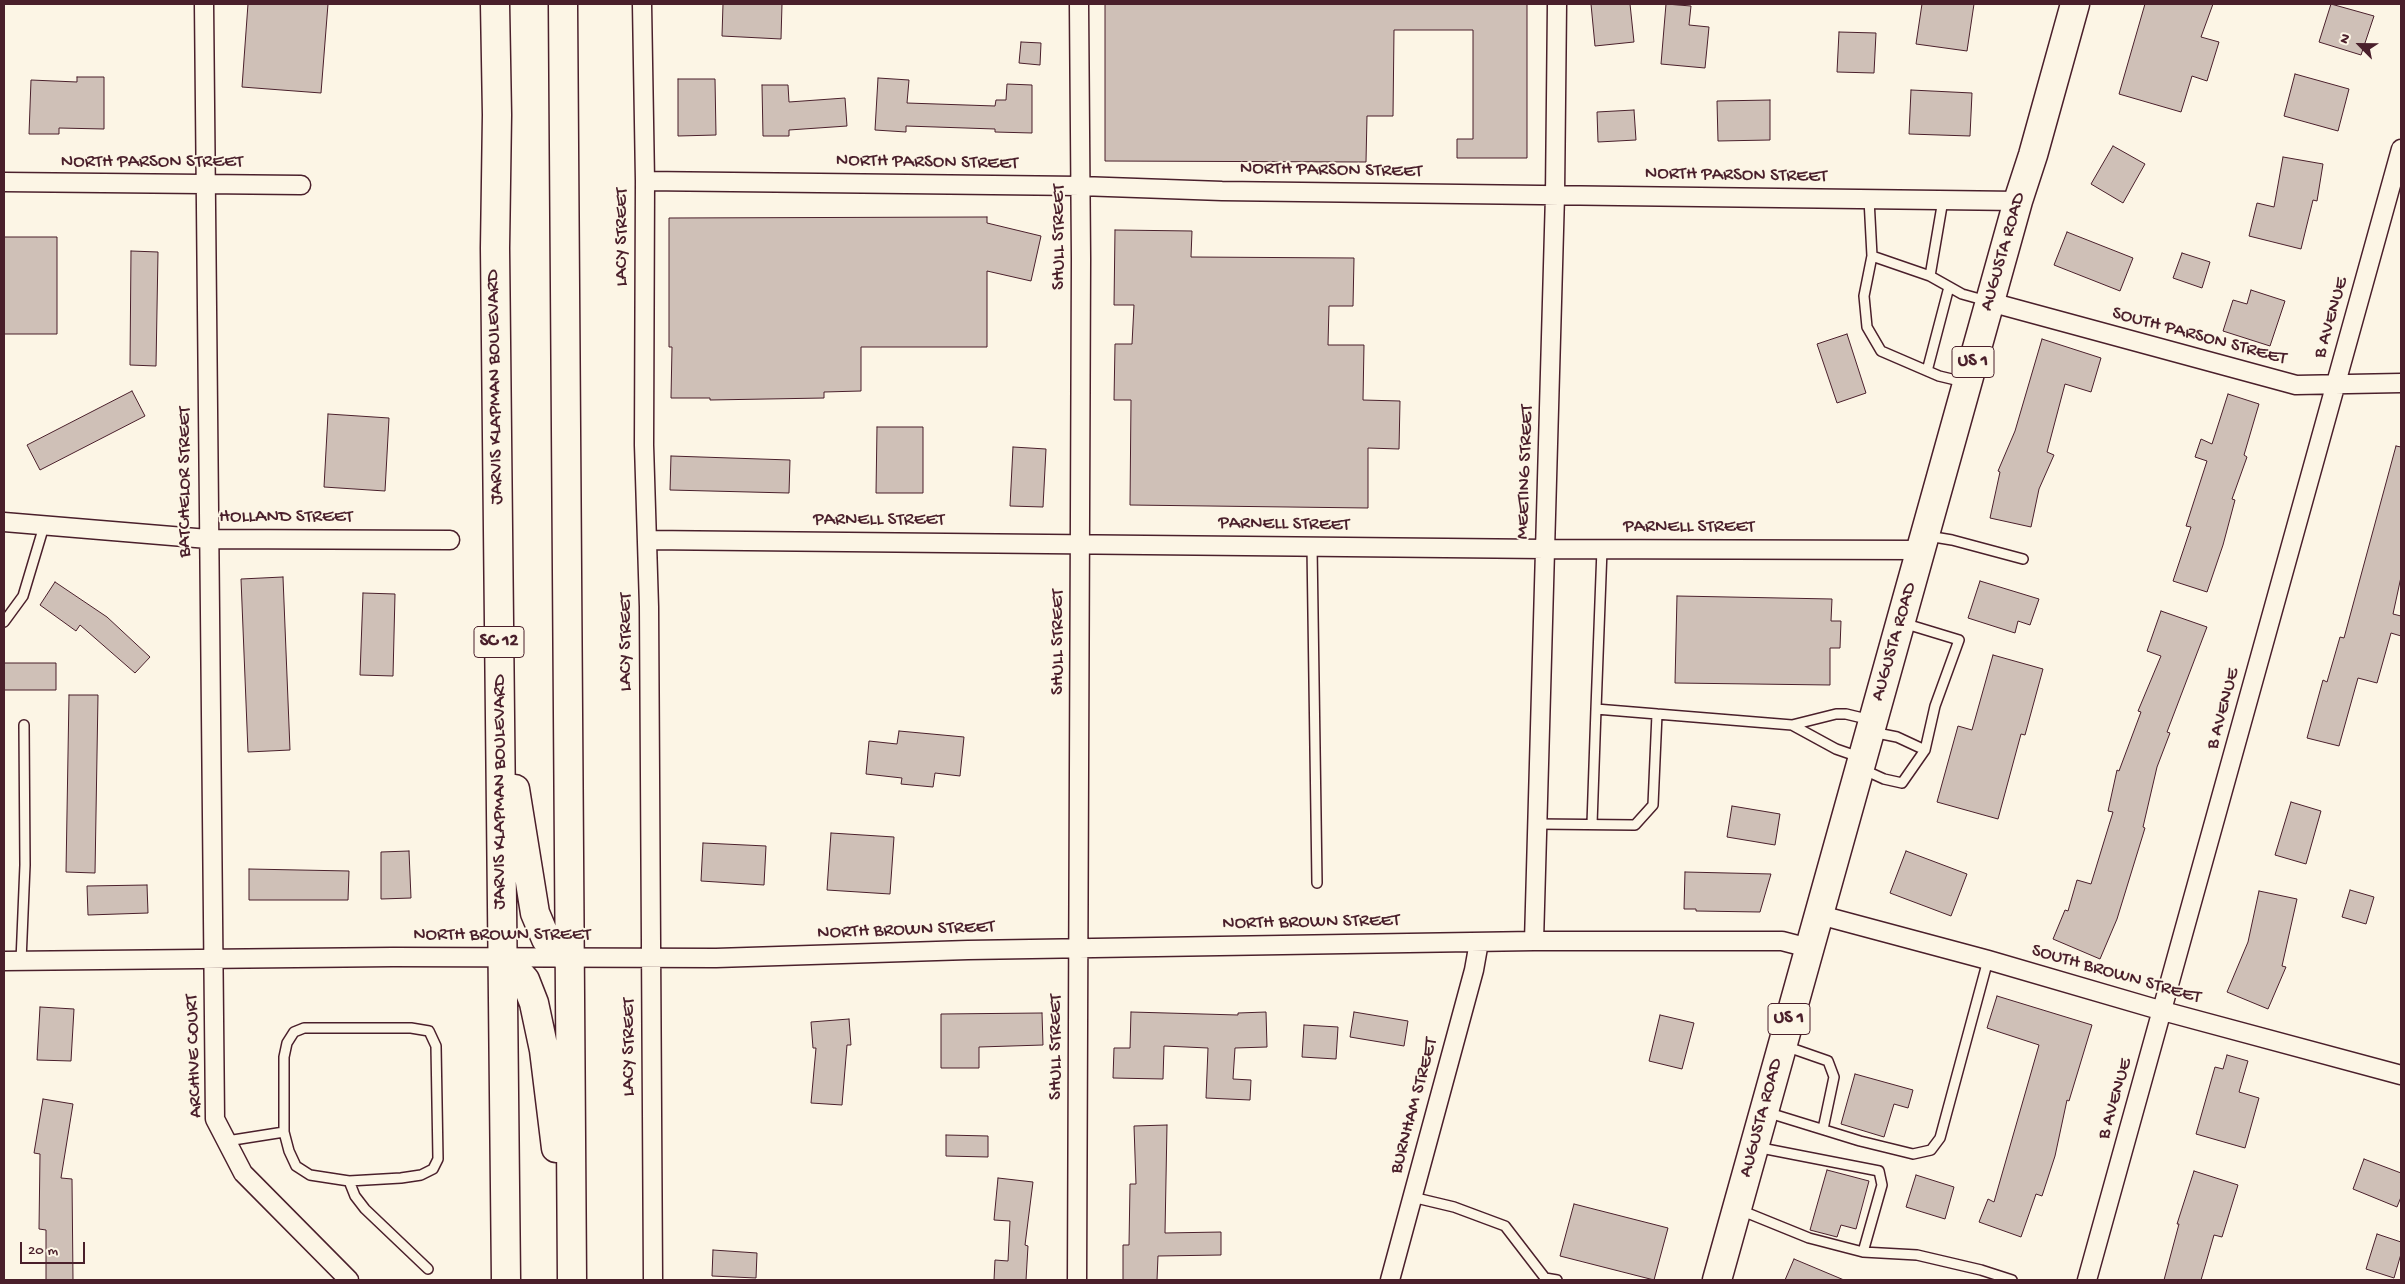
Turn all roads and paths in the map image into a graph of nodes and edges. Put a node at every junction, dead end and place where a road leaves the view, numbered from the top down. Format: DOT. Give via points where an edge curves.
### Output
graph roads {
  1 [pos="204,4"];
  2 [pos="495,4"];
  3 [pos="563,4"];
  4 [pos="642,4"];
  5 [pos="1080,4"];
  6 [pos="1557,4"];
  7 [pos="2075,4"];
  8 [pos="2401,149"];
  9 [pos="645,181"];
  10 [pos="4,182"];
  11 [pos="206,184"];
  12 [pos="301,185"];
  13 [pos="1080,186"];
  14 [pos="1555,194"];
  15 [pos="1869,199"];
  16 [pos="1943,200"];
  17 [pos="2018,201"];
  18 [pos="1872,256"];
  19 [pos="1930,276"];
  20 [pos="1949,287"];
  21 [pos="1990,302"];
  22 [pos="1927,371"];
  23 [pos="1967,383"];
  24 [pos="2401,383"];
  25 [pos="2335,385"];
  26 [pos="4,522"];
  27 [pos="44,526"];
  28 [pos="208,540"];
  29 [pos="450,540"];
  30 [pos="647,540"];
  31 [pos="1080,543"];
  32 [pos="1923,543"];
  33 [pos="1312,546"];
  34 [pos="1545,549"];
  35 [pos="1602,549"];
  36 [pos="2023,559"];
  37 [pos="4,622"];
  38 [pos="1901,622"];
  39 [pos="500,686"];
  40 [pos="1596,709"];
  41 [pos="1656,714"];
  42 [pos="24,725"];
  43 [pos="1792,725"];
  44 [pos="1872,726"];
  45 [pos="1925,750"];
  46 [pos="1861,763"];
  47 [pos="1537,824"];
  48 [pos="1592,824"];
  49 [pos="1317,883"];
  50 [pos="1820,915"];
  51 [pos="1534,941"];
  52 [pos="1479,942"];
  53 [pos="1809,948"];
  54 [pos="1079,949"];
  55 [pos="502,957"];
  56 [pos="570,957"];
  57 [pos="651,958"];
  58 [pos="214,960"];
  59 [pos="1988,960"];
  60 [pos="4,961"];
  61 [pos="21,961"];
  62 [pos="2163,1011"];
  63 [pos="1782,1046"];
  64 [pos="2401,1075"];
  65 [pos="1764,1111"];
  66 [pos="1823,1129"];
  67 [pos="284,1132"];
  68 [pos="226,1141"];
  69 [pos="1754,1146"];
  70 [pos="349,1181"];
  71 [pos="1412,1197"];
  72 [pos="1737,1209"];
  73 [pos="1863,1252"];
  74 [pos="428,1269"];
  75 [pos="572,1279"];
  76 [pos="349,1280"];
  77 [pos="506,1280"];
  78 [pos="653,1280"];
  79 [pos="1077,1280"];
  80 [pos="1390,1280"];
  81 [pos="1557,1280"];
  82 [pos="1717,1280"];
  83 [pos="2012,1280"];
  84 [pos="2087,1280"];
  1 -- 11 [label="street, BATCHELOR STREET"];
  2 -- 39 [label="main road, JARVIS KLAPMAN BOULEVARD / SC 12"];
  3 -- 56 [label="main road"];
  4 -- 9 [label="street, LACY STREET"];
  5 -- 13 [label="street, SHULL STREET"];
  6 -- 14 [label="street, MEETING STREET"];
  7 -- 17 [label="main road, AUGUSTA ROAD / US 1"];
  8 -- 25 [label="street, B AVENUE"];
  9 -- 13 [label="street, NORTH PARSON STREET"];
  9 -- 30 [label="street, LACY STREET"];
  10 -- 11 [label="street, NORTH PARSON STREET"];
  11 -- 12 [label="street, NORTH PARSON STREET"];
  11 -- 28 [label="street, BATCHELOR STREET"];
  13 -- 14 [label="street, NORTH PARSON STREET" via="1222,192"];
  13 -- 31 [label="street, SHULL STREET"];
  14 -- 15 [label="street, NORTH PARSON STREET"];
  14 -- 34 [label="street, MEETING STREET"];
  15 -- 16 [label="street, NORTH PARSON STREET"];
  15 -- 18 [label="lane"];
  16 -- 17 [label="street, NORTH PARSON STREET"];
  16 -- 19 [label="lane"];
  17 -- 21 [label="main road, AUGUSTA ROAD / US 1"];
  18 -- 19 [label="lane"];
  18 -- 22 [label="lane" via="1864,296 1866,327 1881,350"];
  19 -- 20 [label="lane"];
  20 -- 21 [label="lane"];
  20 -- 22 [label="lane"];
  21 -- 23 [label="main road, AUGUSTA ROAD / US 1"];
  21 -- 25 [label="street, SOUTH PARSON STREET" via="2296,385"];
  22 -- 23 [label="lane"];
  23 -- 32 [label="main road, AUGUSTA ROAD / US 1"];
  24 -- 25 [label="street, SOUTH PARSON STREET"];
  25 -- 62 [label="street, B AVENUE"];
  26 -- 27 [label="street, HOLLAND STREET"];
  27 -- 28 [label="street, HOLLAND STREET"];
  27 -- 37 [label="lane" via="23,596"];
  28 -- 29 [label="street, HOLLAND STREET"];
  28 -- 58 [label="street, BATCHELOR STREET"];
  30 -- 31 [label="street, PARNELL STREET"];
  30 -- 57 [label="street, LACY STREET"];
  31 -- 33 [label="street, PARNELL STREET"];
  31 -- 54 [label="street, SHULL STREET"];
  32 -- 35 [label="street, PARNELL STREET"];
  32 -- 36 [label="lane" via="1952,540"];
  32 -- 38 [label="main road, AUGUSTA ROAD / US 1"];
  33 -- 34 [label="street, PARNELL STREET"];
  33 -- 49 [label="lane"];
  34 -- 35 [label="street, PARNELL STREET"];
  34 -- 47 [label="street, MEETING STREET"];
  35 -- 40 [label="lane"];
  38 -- 44 [label="main road, AUGUSTA ROAD / US 1"];
  38 -- 45 [label="lane" via="1959,640 1935,706"];
  39 -- 55 [label="main road, JARVIS KLAPMAN BOULEVARD / SC 12"];
  39 -- 56 [label="main road" via="535,913 546,939 560,953"];
  40 -- 41 [label="lane"];
  40 -- 48 [label="lane"];
  41 -- 43 [label="lane"];
  41 -- 48 [label="lane" via="1652,805 1634,825"];
  42 -- 61 [label="lane" via="25,866"];
  43 -- 44 [label="lane" via="1846,714"];
  43 -- 46 [label="lane"];
  44 -- 45 [label="lane"];
  44 -- 46 [label="main road, AUGUSTA ROAD / US 1"];
  45 -- 46 [label="lane" via="1902,783 1884,779"];
  46 -- 50 [label="main road, AUGUSTA ROAD / US 1"];
  47 -- 48 [label="lane"];
  47 -- 51 [label="street, MEETING STREET"];
  50 -- 53 [label="main road, AUGUSTA ROAD / US 1"];
  50 -- 59 [label="street, SOUTH BROWN STREET"];
  51 -- 52 [label="street, NORTH BROWN STREET"];
  51 -- 53 [label="street, NORTH BROWN STREET" via="1782,941"];
  52 -- 54 [label="street, NORTH BROWN STREET"];
  52 -- 71 [label="street, BURNHAM STREET"];
  53 -- 63 [label="main road, AUGUSTA ROAD / US 1"];
  54 -- 57 [label="street, NORTH BROWN STREET"];
  54 -- 79 [label="street, SHULL STREET"];
  55 -- 56 [label="street, NORTH BROWN STREET"];
  55 -- 58 [label="street, NORTH BROWN STREET"];
  55 -- 75 [label="main road" via="525,980 537,1017 547,1072"];
  55 -- 77 [label="main road, JARVIS KLAPMAN BOULEVARD / SC 12"];
  56 -- 57 [label="street, NORTH BROWN STREET"];
  56 -- 75 [label="main road"];
  57 -- 78 [label="street, LACY STREET"];
  58 -- 61 [label="street, NORTH BROWN STREET"];
  58 -- 68 [label="street, ARCHIVE COURT" via="215,1119"];
  59 -- 62 [label="street, SOUTH BROWN STREET"];
  59 -- 66 [label="lane" via="1940,1138 1931,1150 1913,1154"];
  60 -- 61 [label="street, NORTH BROWN STREET"];
  62 -- 64 [label="street, SOUTH BROWN STREET"];
  62 -- 84 [label="street, B AVENUE"];
  63 -- 65 [label="main road, AUGUSTA ROAD / US 1"];
  63 -- 66 [label="lane" via="1828,1060 1834,1077"];
  65 -- 66 [label="lane"];
  65 -- 69 [label="main road, AUGUSTA ROAD / US 1"];
  67 -- 68 [label="lane"];
  67 -- 70 [label="lane" via="288,1151 296,1166 310,1175"];
  67 -- 70 [label="lane" via="284,1058 294,1032 304,1028 411,1028 430,1031 436,1046 438,1159 433,1169 421,1176"];
  68 -- 76 [label="street, ARCHIVE COURT" via="243,1173"];
  69 -- 72 [label="main road, AUGUSTA ROAD / US 1"];
  69 -- 73 [label="lane" via="1879,1171 1882,1185"];
  70 -- 74 [label="lane" via="355,1196 366,1209"];
  71 -- 80 [label="street, BURNHAM STREET"];
  71 -- 81 [label="lane" via="1454,1207 1505,1226 1545,1278"];
  72 -- 73 [label="lane" via="1809,1238"];
  72 -- 82 [label="main road, AUGUSTA ROAD / US 1"];
  73 -- 83 [label="lane" via="1917,1255"];
}
